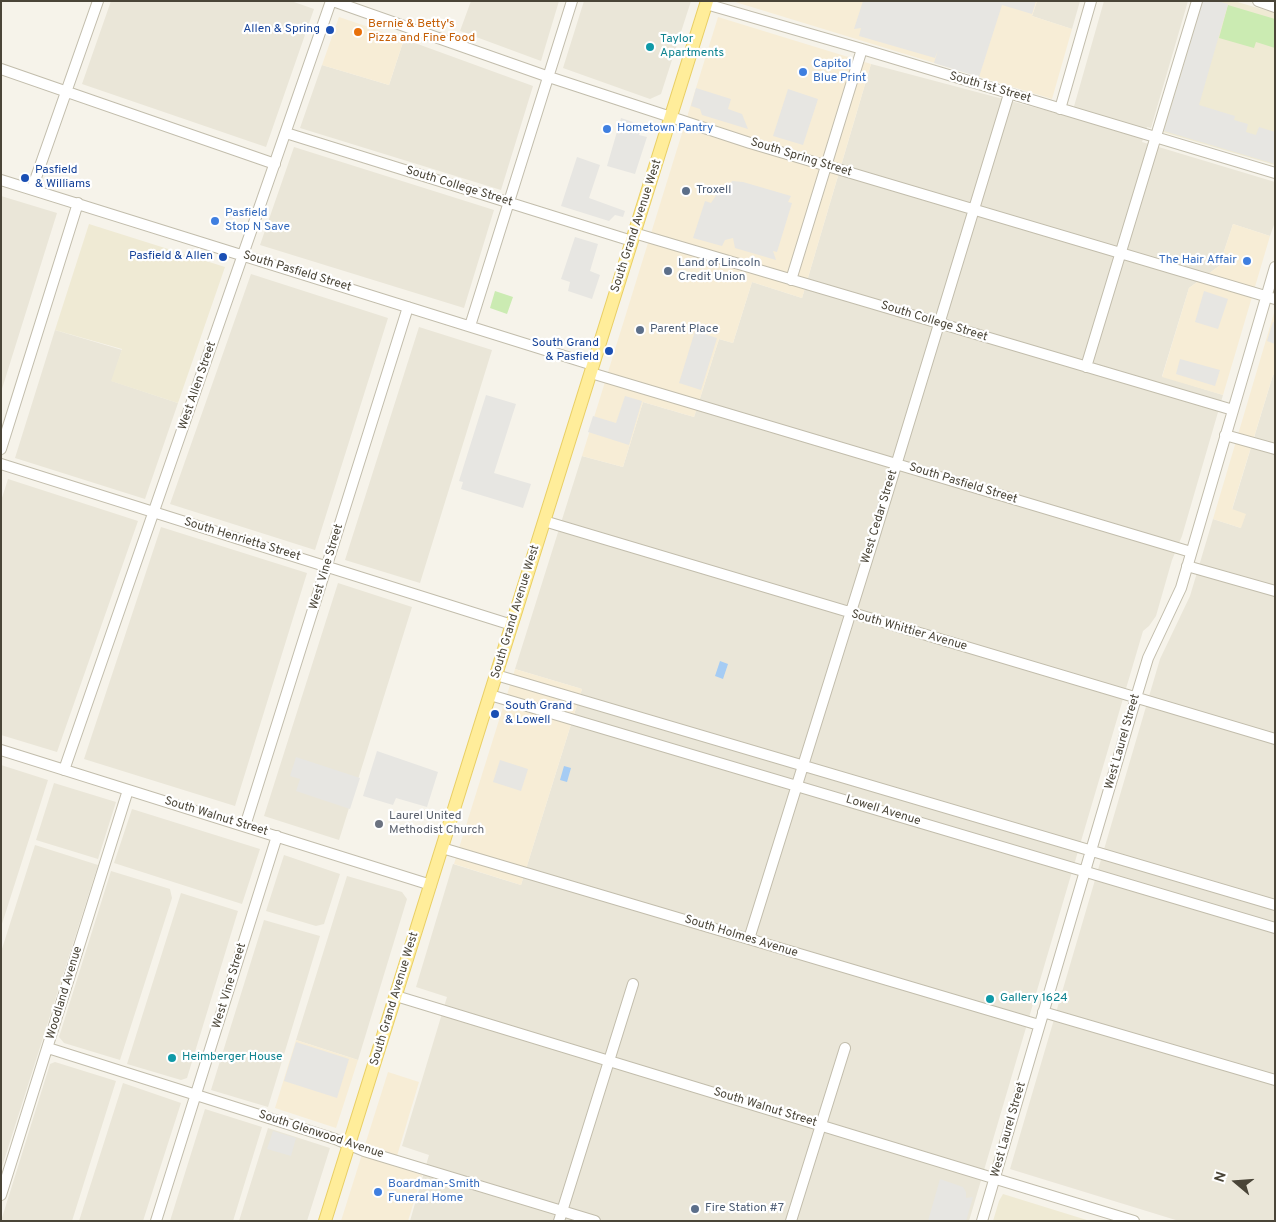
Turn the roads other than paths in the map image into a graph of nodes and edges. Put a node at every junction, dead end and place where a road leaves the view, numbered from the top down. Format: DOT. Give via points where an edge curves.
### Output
graph roads {
  1 [pos="98,1"];
  2 [pos="332,1"];
  3 [pos="572,1"];
  4 [pos="1091,1"];
  5 [pos="1197,1"];
  6 [pos="1258,1"];
  7 [pos="706,3"];
  8 [pos="1275,6"];
  9 [pos="862,49"];
  10 [pos="1,69"];
  11 [pos="549,77"];
  12 [pos="66,92"];
  13 [pos="1009,94"];
  14 [pos="1060,109"];
  15 [pos="671,117"];
  16 [pos="286,133"];
  17 [pos="1155,137"];
  18 [pos="275,164"];
  19 [pos="826,166"];
  20 [pos="1275,173"];
  21 [pos="1,180"];
  22 [pos="32,189"];
  23 [pos="508,202"];
  24 [pos="78,203"];
  25 [pos="974,210"];
  26 [pos="633,237"];
  27 [pos="1120,252"];
  28 [pos="244,255"];
  29 [pos="1275,267"];
  30 [pos="791,280"];
  31 [pos="1271,297"];
  32 [pos="408,307"];
  33 [pos="940,324"];
  34 [pos="470,326"];
  35 [pos="1086,367"];
  36 [pos="592,369"];
  37 [pos="1233,410"];
  38 [pos="1226,435"];
  39 [pos="1,449"];
  40 [pos="1275,449"];
  41 [pos="1,464"];
  42 [pos="895,464"];
  43 [pos="154,512"];
  44 [pos="544,521"];
  45 [pos="1191,552"];
  46 [pos="327,566"];
  47 [pos="1187,566"];
  48 [pos="1275,592"];
  49 [pos="850,613"];
  50 [pos="512,625"];
  51 [pos="496,674"];
  52 [pos="490,695"];
  53 [pos="1136,698"];
  54 [pos="1275,739"];
  55 [pos="1,750"];
  56 [pos="802,766"];
  57 [pos="64,770"];
  58 [pos="796,785"];
  59 [pos="128,790"];
  60 [pos="245,826"];
  61 [pos="277,836"];
  62 [pos="442,848"];
  63 [pos="1090,851"];
  64 [pos="1084,872"];
  65 [pos="430,885"];
  66 [pos="1275,905"];
  67 [pos="1275,928"];
  68 [pos="749,939"];
  69 [pos="633,984"];
  70 [pos="396,996"];
  71 [pos="1043,1012"];
  72 [pos="1039,1025"];
  73 [pos="48,1048"];
  74 [pos="845,1048"];
  75 [pos="609,1060"];
  76 [pos="1275,1080"];
  77 [pos="196,1095"];
  78 [pos="821,1125"];
  79 [pos="349,1145"];
  80 [pos="995,1178"];
  81 [pos="1,1195"];
  82 [pos="560,1216"];
  83 [pos="156,1221"];
  84 [pos="325,1221"];
  85 [pos="595,1221"];
  86 [pos="791,1221"];
  87 [pos="982,1221"];
  88 [pos="1134,1221"];
  1 -- 12 [label="street"];
  2 -- 11 [label="street, South Spring Street"];
  2 -- 16 [label="street, West Allen Street"];
  3 -- 11 [label="street"];
  4 -- 14 [label="street"];
  5 -- 17 [label="street"];
  6 -- 8 [label="street"];
  7 -- 9 [label="street, South 1st Street"];
  7 -- 15 [label="main road, South Grand Avenue West"];
  9 -- 13 [label="street, South 1st Street"];
  9 -- 19 [label="street"];
  10 -- 12 [label="street"];
  11 -- 15 [label="street, South Spring Street"];
  11 -- 23 [label="street"];
  12 -- 18 [label="street"];
  12 -- 22 [label="street"];
  13 -- 14 [label="street, South 1st Street"];
  13 -- 25 [label="street, West Cedar Street"];
  14 -- 17 [label="street, South 1st Street"];
  15 -- 19 [label="street, South Spring Street"];
  15 -- 26 [label="main road, South Grand Avenue West"];
  16 -- 18 [label="street, West Allen Street"];
  16 -- 23 [label="street, South College Street"];
  17 -- 20 [label="street, South 1st Street"];
  17 -- 27 [label="street"];
  18 -- 28 [label="street, West Allen Street"];
  19 -- 25 [label="street, South Spring Street"];
  19 -- 30 [label="street"];
  21 -- 22 [label="street, South Pasfield Street"];
  22 -- 24 [label="street, South Pasfield Street"];
  23 -- 26 [label="street, South College Street"];
  23 -- 34 [label="street"];
  24 -- 28 [label="street, South Pasfield Street"];
  24 -- 39 [label="street"];
  25 -- 27 [label="street, South Spring Street"];
  25 -- 33 [label="street, West Cedar Street"];
  26 -- 30 [label="street, South College Street"];
  26 -- 36 [label="main road, South Grand Avenue West"];
  27 -- 31 [label="street, South Spring Street"];
  27 -- 35 [label="street"];
  28 -- 32 [label="street, South Pasfield Street"];
  28 -- 43 [label="street, West Allen Street"];
  29 -- 31 [label="street, West Laurel Street"];
  30 -- 33 [label="street, South College Street"];
  31 -- 37 [label="street, West Laurel Street"];
  32 -- 34 [label="street, South Pasfield Street"];
  32 -- 46 [label="street, West Vine Street"];
  33 -- 35 [label="street, South College Street"];
  33 -- 42 [label="street, West Cedar Street"];
  34 -- 36 [label="street, South Pasfield Street"];
  35 -- 37 [label="street, South College Street"];
  36 -- 42 [label="street, South Pasfield Street"];
  36 -- 44 [label="main road, South Grand Avenue West"];
  37 -- 38 [label="street, West Laurel Street"];
  38 -- 40 [label="street"];
  38 -- 45 [label="street, West Laurel Street"];
  41 -- 43 [label="street, South Henrietta Street"];
  42 -- 45 [label="street, South Pasfield Street"];
  42 -- 49 [label="street, West Cedar Street"];
  43 -- 46 [label="street, South Henrietta Street"];
  43 -- 57 [label="street, West Allen Street"];
  44 -- 49 [label="street, South Whittier Avenue"];
  44 -- 50 [label="main road, South Grand Avenue West"];
  45 -- 47 [label="street, West Laurel Street"];
  46 -- 50 [label="street, South Henrietta Street"];
  46 -- 60 [label="street, West Vine Street"];
  47 -- 48 [label="street"];
  47 -- 53 [label="street, West Laurel Street" via="1175,602 1148,658"];
  49 -- 53 [label="street, South Whittier Avenue"];
  49 -- 56 [label="street, West Cedar Street"];
  50 -- 51 [label="main road, South Grand Avenue West"];
  51 -- 52 [label="main road, South Grand Avenue West"];
  51 -- 56 [label="street, Lowell Avenue"];
  52 -- 58 [label="street, Lowell Avenue"];
  52 -- 62 [label="main road, South Grand Avenue West"];
  53 -- 54 [label="street, South Whittier Avenue"];
  53 -- 63 [label="street, West Laurel Street"];
  55 -- 57 [label="street, South Walnut Street"];
  56 -- 58 [label="street, West Cedar Street"];
  56 -- 63 [label="street, Lowell Avenue"];
  57 -- 59 [label="street, South Walnut Street"];
  58 -- 64 [label="street, Lowell Avenue"];
  58 -- 68 [label="street, West Cedar Street"];
  59 -- 60 [label="street, South Walnut Street"];
  59 -- 73 [label="street, Woodland Avenue"];
  60 -- 61 [label="street, South Walnut Street"];
  61 -- 65 [label="street, South Walnut Street"];
  61 -- 77 [label="street, West Vine Street"];
  62 -- 65 [label="main road, South Grand Avenue West"];
  62 -- 68 [label="street, South Holmes Avenue"];
  63 -- 64 [label="street, West Laurel Street"];
  63 -- 66 [label="street, Lowell Avenue"];
  64 -- 67 [label="street, Lowell Avenue"];
  64 -- 71 [label="street, West Laurel Street"];
  65 -- 70 [label="main road, South Grand Avenue West"];
  68 -- 72 [label="street, South Holmes Avenue"];
  69 -- 75 [label="street"];
  70 -- 75 [label="street, South Walnut Street"];
  70 -- 79 [label="main road, South Grand Avenue West"];
  71 -- 72 [label="street, West Laurel Street"];
  71 -- 76 [label="street"];
  72 -- 80 [label="street, West Laurel Street"];
  73 -- 77 [label="street, South Glenwood Avenue"];
  73 -- 81 [label="street, Woodland Avenue"];
  74 -- 78 [label="street"];
  75 -- 78 [label="street, South Walnut Street"];
  75 -- 82 [label="street"];
  77 -- 79 [label="street, South Glenwood Avenue"];
  77 -- 83 [label="street, West Vine Street"];
  78 -- 80 [label="street, South Walnut Street"];
  78 -- 86 [label="street"];
  79 -- 82 [label="street, South Glenwood Avenue"];
  79 -- 84 [label="main road, South Grand Avenue West"];
  80 -- 87 [label="street, West Laurel Street"];
  80 -- 88 [label="street, South Walnut Street"];
  82 -- 85 [label="street, South Glenwood Avenue"];
}
